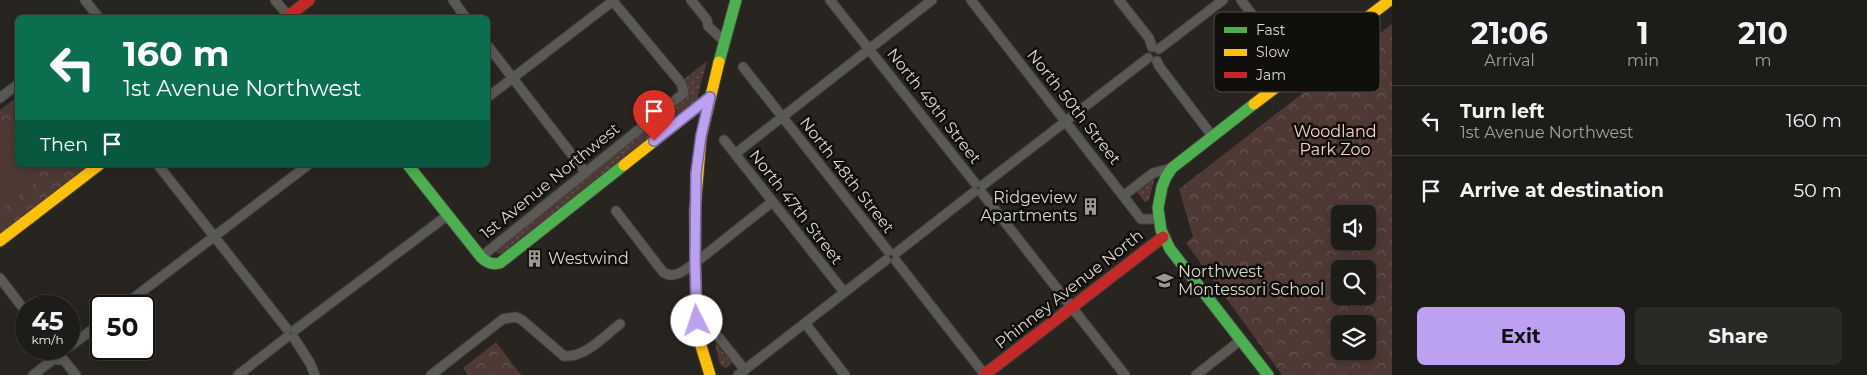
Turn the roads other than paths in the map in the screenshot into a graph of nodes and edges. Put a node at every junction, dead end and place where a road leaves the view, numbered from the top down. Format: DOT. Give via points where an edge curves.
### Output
graph roads {
  1 [pos="85,0"];
  2 [pos="275,0"];
  3 [pos="309,0"];
  4 [pos="453,0"];
  5 [pos="612,0"];
  6 [pos="692,0"];
  7 [pos="736,0"];
  8 [pos="830,0"];
  9 [pos="932,0"];
  10 [pos="971,0"];
  11 [pos="1119,0"];
  12 [pos="1223,0"];
  13 [pos="1241,0"];
  14 [pos="1390,0"];
  15 [pos="1377,4"];
  16 [pos="1250,12"];
  17 [pos="97,15"];
  18 [pos="286,15"];
  19 [pos="290,15"];
  20 [pos="464,15"];
  21 [pos="725,42"];
  22 [pos="868,48"];
  23 [pos="1156,48"];
  24 [pos="490,49"];
  25 [pos="1152,59"];
  26 [pos="743,67"];
  27 [pos="512,78"];
  28 [pos="15,86"];
  29 [pos="1270,92"];
  30 [pos="490,95"];
  31 [pos="710,97"];
  32 [pos="0,98"];
  33 [pos="782,117"];
  34 [pos="1065,122"];
  35 [pos="1213,136"];
  36 [pos="724,140"];
  37 [pos="735,154"];
  38 [pos="95,167"];
  39 [pos="160,167"];
  40 [pos="305,167"];
  41 [pos="410,167"];
  42 [pos="1172,168"];
  43 [pos="586,173"];
  44 [pos="978,188"];
  45 [pos="1123,196"];
  46 [pos="772,202"];
  47 [pos="616,212"];
  48 [pos="448,215"];
  49 [pos="1159,219"];
  50 [pos="215,237"];
  51 [pos="1163,237"];
  52 [pos="0,241"];
  53 [pos="892,256"];
  54 [pos="481,257"];
  55 [pos="695,263"];
  56 [pos="0,278"];
  57 [pos="844,292"];
  58 [pos="138,295"];
  59 [pos="15,298"];
  60 [pos="695,308"];
  61 [pos="1072,308"];
  62 [pos="620,324"];
  63 [pos="805,324"];
  64 [pos="291,333"];
  65 [pos="1241,340"];
  66 [pos="51,360"];
  67 [pos="67,360"];
  68 [pos="742,372"];
  69 [pos="33,375"];
  70 [pos="76,375"];
  71 [pos="238,375"];
  72 [pos="315,375"];
  73 [pos="431,375"];
  74 [pos="710,375"];
  75 [pos="845,375"];
  76 [pos="985,375"];
  77 [pos="1125,375"];
  78 [pos="1196,375"];
  79 [pos="1268,375"];
  1 -- 17 [label="street"];
  2 -- 18 [label="street"];
  3 -- 19 [label="street"];
  4 -- 20 [label="street"];
  5 -- 27 [label="street"];
  5 -- 43 [label="street, 1st Avenue Northwest" via="681,83 684,92"];
  6 -- 21 [label="street" via="708,26"];
  7 -- 21 [label="street"];
  8 -- 22 [label="street, North 49th Street"];
  9 -- 22 [label="street"];
  10 -- 34 [label="street, North 50th Street"];
  11 -- 23 [label="street"];
  12 -- 23 [label="street"];
  13 -- 16 [label="street"];
  14 -- 15 [label="street, Phinney Avenue North"];
  21 -- 31 [label="street"];
  22 -- 33 [label="street"];
  22 -- 44 [label="street, North 49th Street"];
  23 -- 25 [label="street" via="1147,51"];
  24 -- 27 [label="street"];
  25 -- 34 [label="street"];
  25 -- 35 [label="street"];
  26 -- 33 [label="street, North 48th Street"];
  27 -- 30 [label="street"];
  27 -- 43 [label="street"];
  28 -- 32 [label="street"];
  29 -- 35 [label="street, Phinney Avenue North"];
  31 -- 54 [label="street, 1st Avenue Northwest" via="500,262 492,265"];
  31 -- 55 [label="street" via="696,173"];
  33 -- 37 [label="street"];
  33 -- 53 [label="street, North 48th Street"];
  34 -- 44 [label="street"];
  34 -- 45 [label="street, North 50th Street"];
  35 -- 42 [label="street, Phinney Avenue North"];
  36 -- 37 [label="street, North 47th Street"];
  37 -- 46 [label="street, North 47th Street"];
  38 -- 52 [label="street"];
  39 -- 50 [label="street"];
  40 -- 50 [label="street"];
  41 -- 48 [label="street"];
  42 -- 45 [label="street, Phinney Avenue North" via="1153,173"];
  42 -- 49 [label="street, Phinney Avenue North" via="1161,190"];
  43 -- 54 [label="street, 1st Avenue Northwest"];
  44 -- 53 [label="street"];
  44 -- 61 [label="street, North 49th Street"];
  45 -- 49 [label="street, North 50th Street" via="1141,218"];
  46 -- 55 [label="street"];
  46 -- 57 [label="street, North 47th Street"];
  47 -- 55 [label="street" via="667,275 674,276"];
  48 -- 54 [label="street"];
  48 -- 64 [label="street"];
  49 -- 51 [label="street, Phinney Avenue North"];
  50 -- 58 [label="street"];
  50 -- 64 [label="street"];
  51 -- 61 [label="street, Phinney Avenue North"];
  51 -- 65 [label="street"];
  53 -- 57 [label="street"];
  53 -- 76 [label="street, North 48th Street"];
  55 -- 60 [label="street"];
  56 -- 59 [label="street"];
  57 -- 63 [label="street"];
  60 -- 68 [label="street"];
  60 -- 74 [label="street" via="698,335"];
  61 -- 76 [label="street, Phinney Avenue North"];
  61 -- 77 [label="street, North 49th Street"];
  62 -- 73 [label="street" via="582,353 564,356 516,317 503,319"];
  63 -- 68 [label="street"];
  63 -- 75 [label="street"];
  64 -- 71 [label="street"];
  64 -- 72 [label="street"];
  65 -- 78 [label="street"];
  65 -- 79 [label="street"];
  66 -- 69 [label="street"];
  67 -- 70 [label="street"];
}
